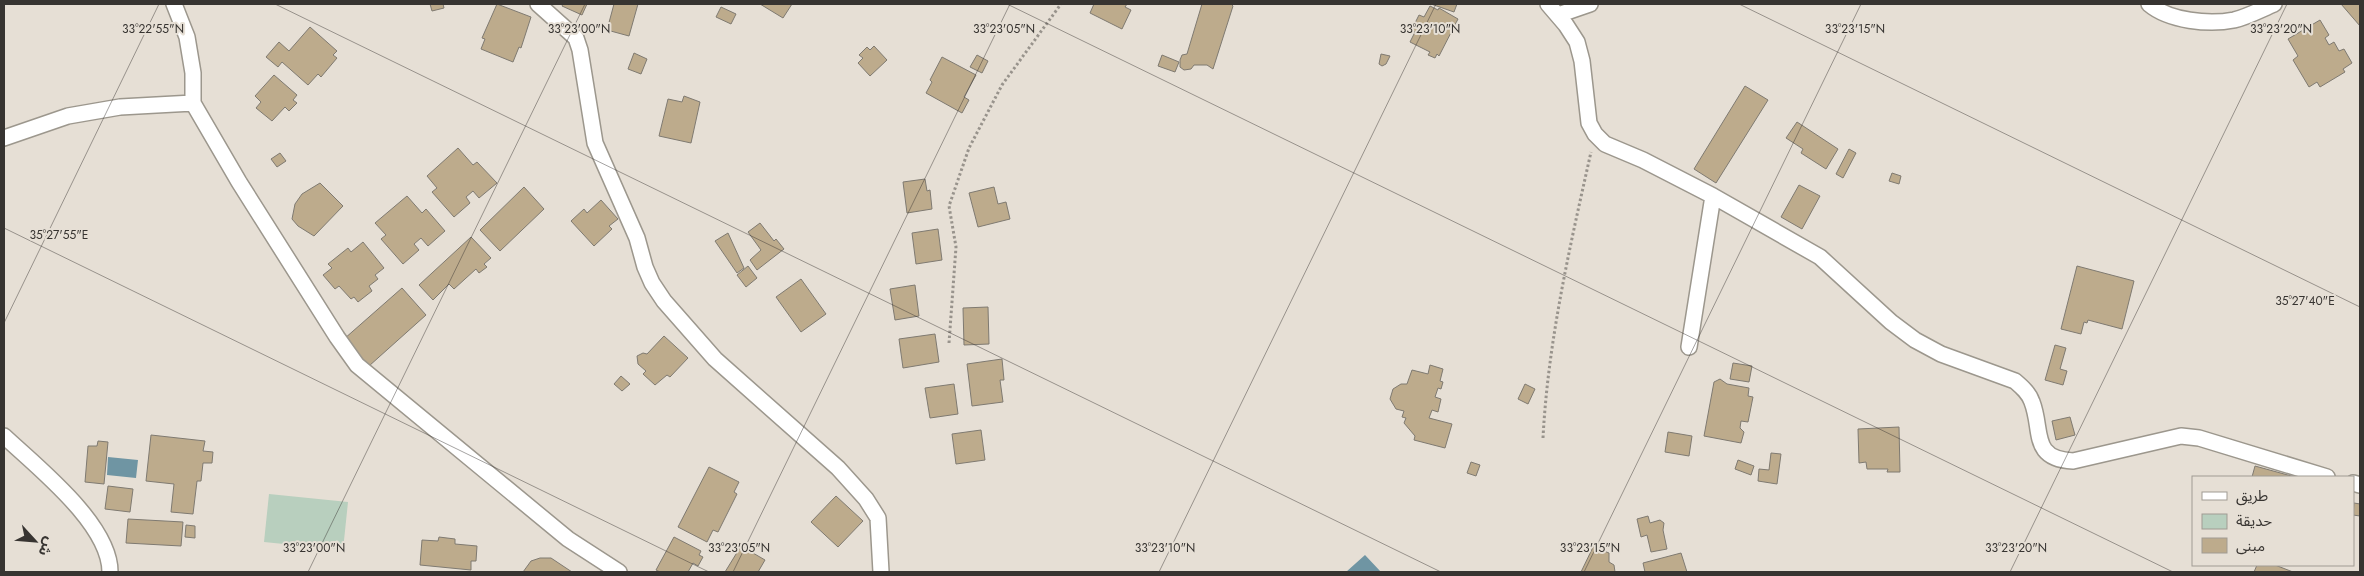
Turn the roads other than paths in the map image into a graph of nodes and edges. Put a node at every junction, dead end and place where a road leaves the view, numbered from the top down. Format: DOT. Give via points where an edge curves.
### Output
graph roads {
  1 [pos="174,4"];
  2 [pos="538,4"];
  3 [pos="1590,4"];
  4 [pos="2149,4"];
  5 [pos="2274,4"];
  6 [pos="1553,9"];
  7 [pos="193,103"];
  8 [pos="4,138"];
  9 [pos="1713,196"];
  10 [pos="1689,347"];
  11 [pos="4,436"];
  12 [pos="2324,476"];
  13 [pos="110,572"];
  14 [pos="619,572"];
  15 [pos="881,572"];
  1 -- 7 [label="street" via="187,37 193,74"];
  2 -- 15 [label="street" via="565,27 578,44 595,143 637,238 652,283 715,359 832,462 866,499 878,518"];
  3 -- 6 [label="street"];
  4 -- 5 [label="street" via="2156,10 2203,22 2235,20"];
  6 -- 9 [label="street" via="1577,42 1582,61 1586,113 1595,134 1605,144 1644,160"];
  7 -- 8 [label="street" via="120,107 68,116"];
  7 -- 14 [label="street" via="336,338 357,365 568,539"];
  9 -- 10 [label="street"];
  9 -- 12 [label="street" via="1820,257 1915,340 1941,354 2015,381 2032,402 2042,448 2060,460 2073,461 2181,436 2199,438"];
  11 -- 13 [label="street" via="52,480 90,522 103,543"];
}
